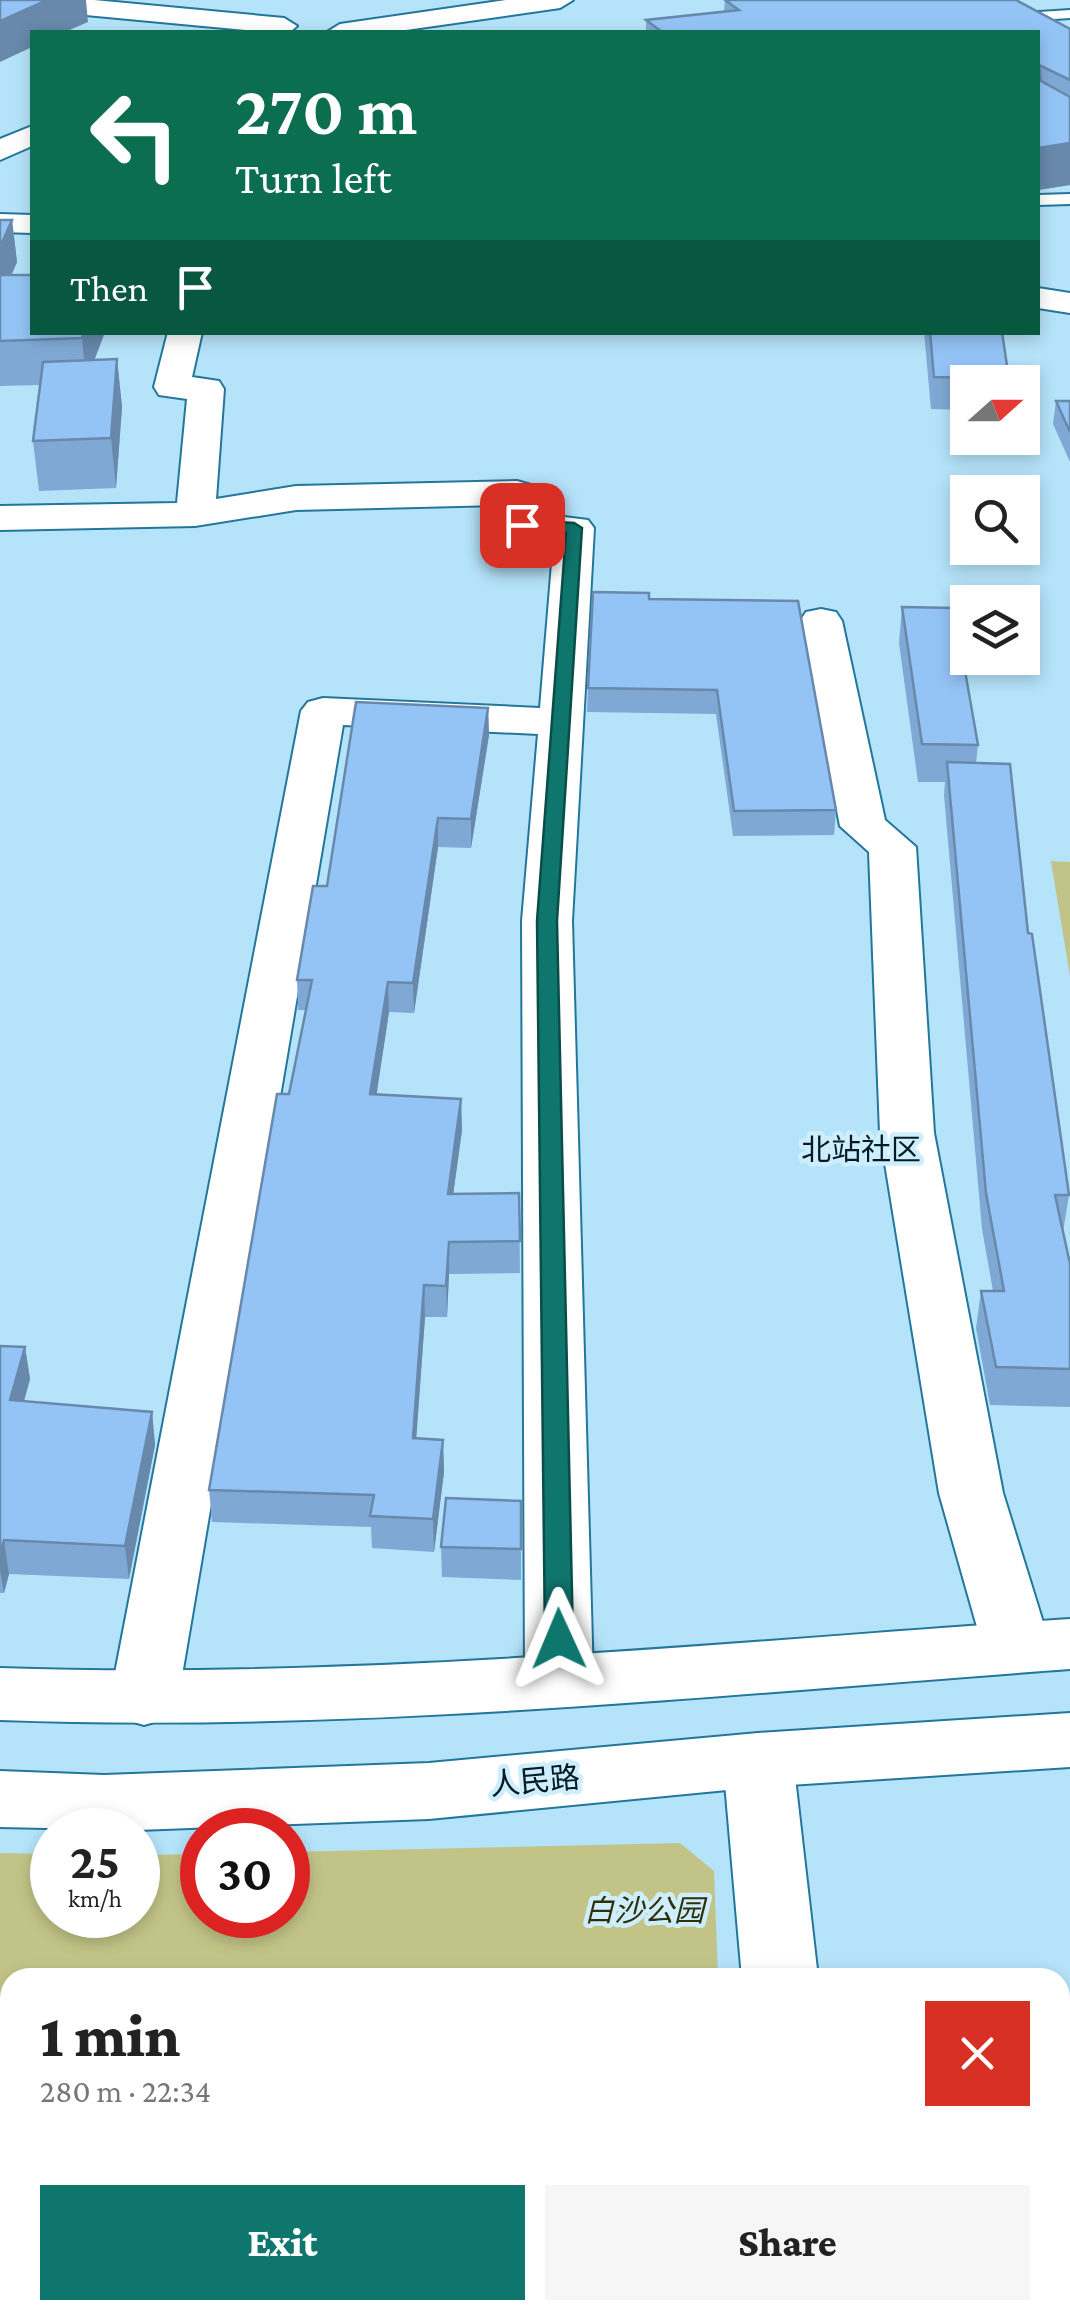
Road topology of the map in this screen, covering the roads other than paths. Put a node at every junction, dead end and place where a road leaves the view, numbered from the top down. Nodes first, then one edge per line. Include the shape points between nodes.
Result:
1 (10, 0) edge
2 (178, 0) edge
3 (560, 0) edge
4 (463, 6) edge
5 (1070, 14) edge
6 (332, 19) edge
7 (284, 26) junction
8 (263, 30) edge
9 (502, 30) edge
10 (1014, 30) edge
11 (30, 106) edge
12 (0, 120) edge
13 (30, 136) edge
14 (0, 151) edge
15 (1070, 199) edge
16 (0, 200) edge
17 (30, 200) edge
18 (1040, 200) edge
19 (0, 223) edge
20 (30, 224) edge
21 (1040, 274) edge
22 (1070, 278) edge
23 (1040, 297) edge
24 (1070, 301) edge
25 (184, 335) edge
26 (195, 514) junction
27 (0, 518) edge
28 (822, 622) dead end
29 (558, 722) junction
30 (1044, 1646) edge
31 (560, 1679) junction
32 (0, 1694) edge
33 (144, 1699) junction
34 (1070, 1740) edge
35 (758, 1760) junction
36 (0, 1799) edge
37 (779, 1968) edge

1 - 7 street
2 - 6 street
3 - 4 street
4 - 6 street
4 - 9 street
5 - 10 lane via 994,19
6 - 7 street
7 - 8 street
11 - 12 street
13 - 14 street
15 - 18 lane
16 - 17 street
19 - 20 street
21 - 22 street
23 - 24 street
25 - 26 street via 172,387 206,389
26 - 27 street
26 - 29 street via 296,498 518,493 522,525 574,528
28 - 30 street via 863,826 892,847 907,1133 971,1493
29 - 31 street via 547,921
29 - 33 street via 323,711
30 - 31 street
31 - 33 street via 348,1696
32 - 33 street
34 - 35 street, 人民路
35 - 36 street, 人民路 via 429,1791 104,1803
35 - 37 street

